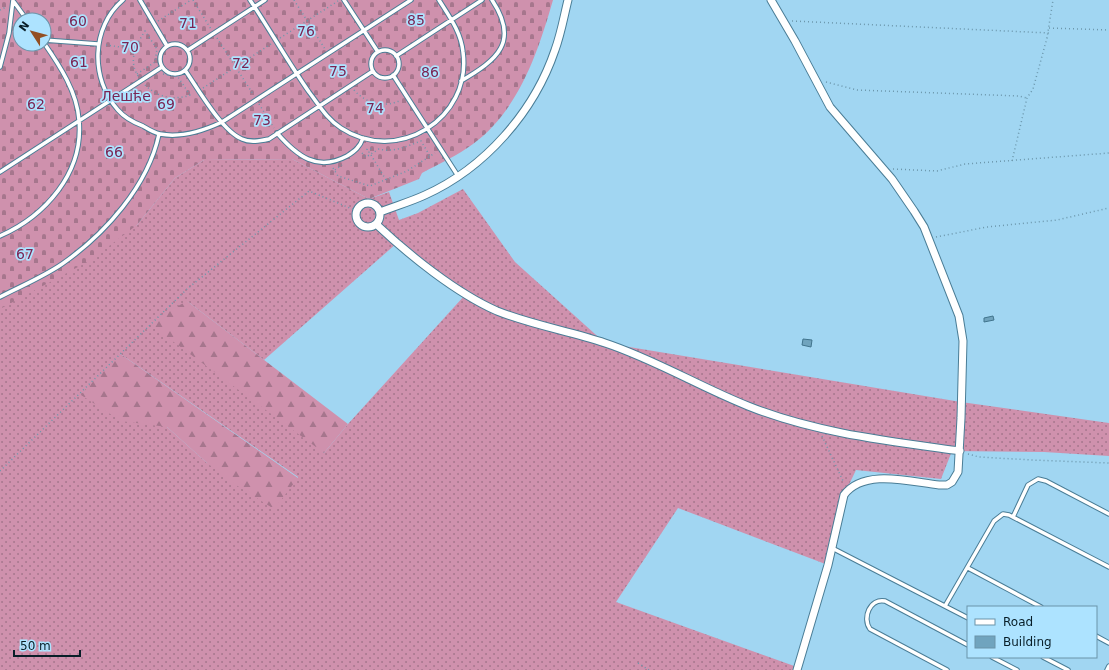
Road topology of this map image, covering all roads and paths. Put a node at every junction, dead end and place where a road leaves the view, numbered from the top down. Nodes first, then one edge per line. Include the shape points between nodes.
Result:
1 (123, 0) edge
2 (140, 0) edge
3 (192, 0) edge
4 (250, 0) edge
5 (265, 0) edge
6 (294, 0) edge
7 (339, 0) edge
8 (344, 0) edge
9 (411, 0) edge
10 (439, 0) edge
11 (482, 0) edge
12 (492, 0) edge
13 (568, 0) edge
14 (771, 0) edge
15 (1053, 0) edge
16 (14, 1) edge
17 (255, 7) junction
18 (22, 12) edge
19 (452, 20) junction
20 (307, 21) junction
21 (782, 21) junction
22 (155, 23) junction
23 (1049, 28) junction
24 (1109, 30) edge
25 (364, 31) junction
26 (214, 33) junction
27 (1048, 33) junction
28 (52, 41) edge
29 (276, 41) junction
30 (98, 44) junction
31 (167, 46) junction
32 (134, 49) junction
33 (188, 50) junction
34 (50, 52) edge
35 (378, 52) junction
36 (329, 54) junction
37 (396, 56) junction
38 (0, 67) edge
39 (162, 67) junction
40 (236, 67) junction
41 (185, 70) junction
42 (373, 71) junction
43 (137, 74) junction
44 (297, 75) junction
45 (392, 75) junction
46 (159, 77) dead end
47 (814, 79) junction
48 (141, 80) junction
49 (461, 81) junction
50 (149, 83) dead end
51 (145, 85) junction
52 (350, 86) junction
53 (200, 90) junction
54 (190, 96) junction
55 (407, 97) junction
56 (1027, 98) junction
57 (111, 100) junction
58 (257, 100) junction
59 (320, 106) junction
60 (79, 120) junction
61 (222, 122) junction
62 (428, 129) junction
63 (278, 133) junction
64 (159, 134) junction
65 (362, 138) junction
66 (440, 149) junction
67 (370, 153) junction
68 (1109, 153) edge
69 (430, 156) junction
70 (1012, 161) junction
71 (330, 163) junction
72 (883, 168) junction
73 (0, 172) edge
74 (458, 176) junction
75 (386, 180) junction
76 (1109, 208) edge
77 (357, 211) junction
78 (380, 212) junction
79 (376, 224) junction
80 (0, 236) edge
81 (928, 238) junction
82 (0, 296) edge
83 (818, 428) junction
84 (960, 451) junction
85 (1109, 463) edge
86 (0, 471) edge
87 (847, 491) junction
88 (1109, 514) edge
89 (1012, 517) junction
90 (831, 548) junction
91 (1109, 567) edge
92 (968, 568) junction
93 (945, 606) junction
94 (1039, 606) edge
95 (967, 617) edge
96 (1097, 637) edge
97 (1109, 643) edge
98 (967, 644) edge
99 (994, 658) edge
100 (1045, 658) edge
101 (638, 663) dead end
102 (1109, 666) edge
103 (648, 670) edge
104 (797, 670) edge
105 (947, 670) edge
106 (1016, 670) edge
107 (1068, 670) edge
108 (1107, 670) edge

1 - 30 lane via 105,23
2 - 22 lane
3 - 22 path
3 - 26 path
4 - 17 lane
5 - 17 lane
6 - 20 path
7 - 20 path
8 - 25 lane
9 - 25 lane
10 - 19 lane
11 - 19 lane
12 - 49 lane via 504,25 504,40 489,64
13 - 74 street via 555,50 526,107 505,135
14 - 21 street
15 - 23 path
16 - 18 lane
16 - 38 lane
17 - 26 lane
17 - 29 lane
19 - 37 lane
19 - 49 lane via 463,52 464,74
20 - 29 path
20 - 36 path
21 - 27 path
21 - 47 street
22 - 31 lane
23 - 24 path
23 - 27 path
25 - 35 lane
25 - 36 lane
26 - 33 lane
26 - 40 path
27 - 56 path via 1033,89
28 - 30 lane
29 - 40 path
29 - 44 lane
30 - 32 path
30 - 57 lane via 100,78
31 - 33 lane via 176,44
31 - 39 lane via 160,54
32 - 43 path
32 - 43 path via 145,31 157,49 155,62
33 - 41 lane via 190,62
34 - 60 lane via 67,79
35 - 37 lane via 389,51
35 - 42 lane via 372,59
36 - 44 lane
37 - 45 lane via 398,66
39 - 41 lane via 171,74 179,74
39 - 48 lane
40 - 53 path
40 - 58 path
41 - 53 lane
42 - 45 lane via 383,78
42 - 52 lane
43 - 48 path
44 - 58 lane
44 - 59 lane
45 - 55 lane
46 - 54 path via 163,74 178,76
47 - 56 path via 856,90
47 - 72 street via 830,107
48 - 51 path
48 - 57 lane
49 - 62 lane via 449,109
50 - 51 path
51 - 54 path via 164,97
52 - 55 path via 363,98 375,103 393,103
52 - 59 lane
53 - 54 path
53 - 61 lane
55 - 62 lane
56 - 70 path
57 - 60 lane
57 - 64 lane via 118,111 126,117
58 - 61 lane
58 - 63 path
59 - 63 lane
59 - 65 lane via 329,119 340,128
60 - 73 lane
60 - 80 lane via 77,149 65,182 44,208 31,219
61 - 63 lane via 235,136 243,140 256,142
61 - 64 lane via 194,133
62 - 65 lane via 405,139 388,142
62 - 66 lane
63 - 71 lane via 288,146 303,157
64 - 82 lane via 156,149 136,186 98,234 62,264
65 - 71 lane via 357,149
66 - 69 path
66 - 74 lane
67 - 67 path via 366,157 363,152
67 - 69 path via 379,149 399,149 421,141
67 - 75 path
68 - 70 path
69 - 75 path via 407,171
70 - 72 path via 965,164 936,171
71 - 75 path via 338,176 370,186
72 - 81 street via 914,211
74 - 78 street via 425,195
76 - 81 path via 1058,220 987,227
77 - 78 street via 362,205 370,204
77 - 79 street via 357,218 363,226 370,227
77 - 86 path via 309,191 187,289
78 - 79 street
79 - 83 street via 471,299 520,319 605,343 748,406 794,423
81 - 84 street via 962,328
83 - 84 street
83 - 87 path
84 - 85 path via 979,457
84 - 87 street via 958,472 955,479 947,485 876,478 864,480
87 - 90 street
88 - 89 lane via 1038,479 1028,485
89 - 91 lane
89 - 92 lane via 1006,514 996,518
90 - 93 lane
90 - 104 street
92 - 93 lane
92 - 94 lane
93 - 95 lane
96 - 97 lane
98 - 105 lane via 885,601 873,604 867,617 870,629
99 - 106 lane
100 - 107 lane
101 - 103 path
102 - 108 lane

